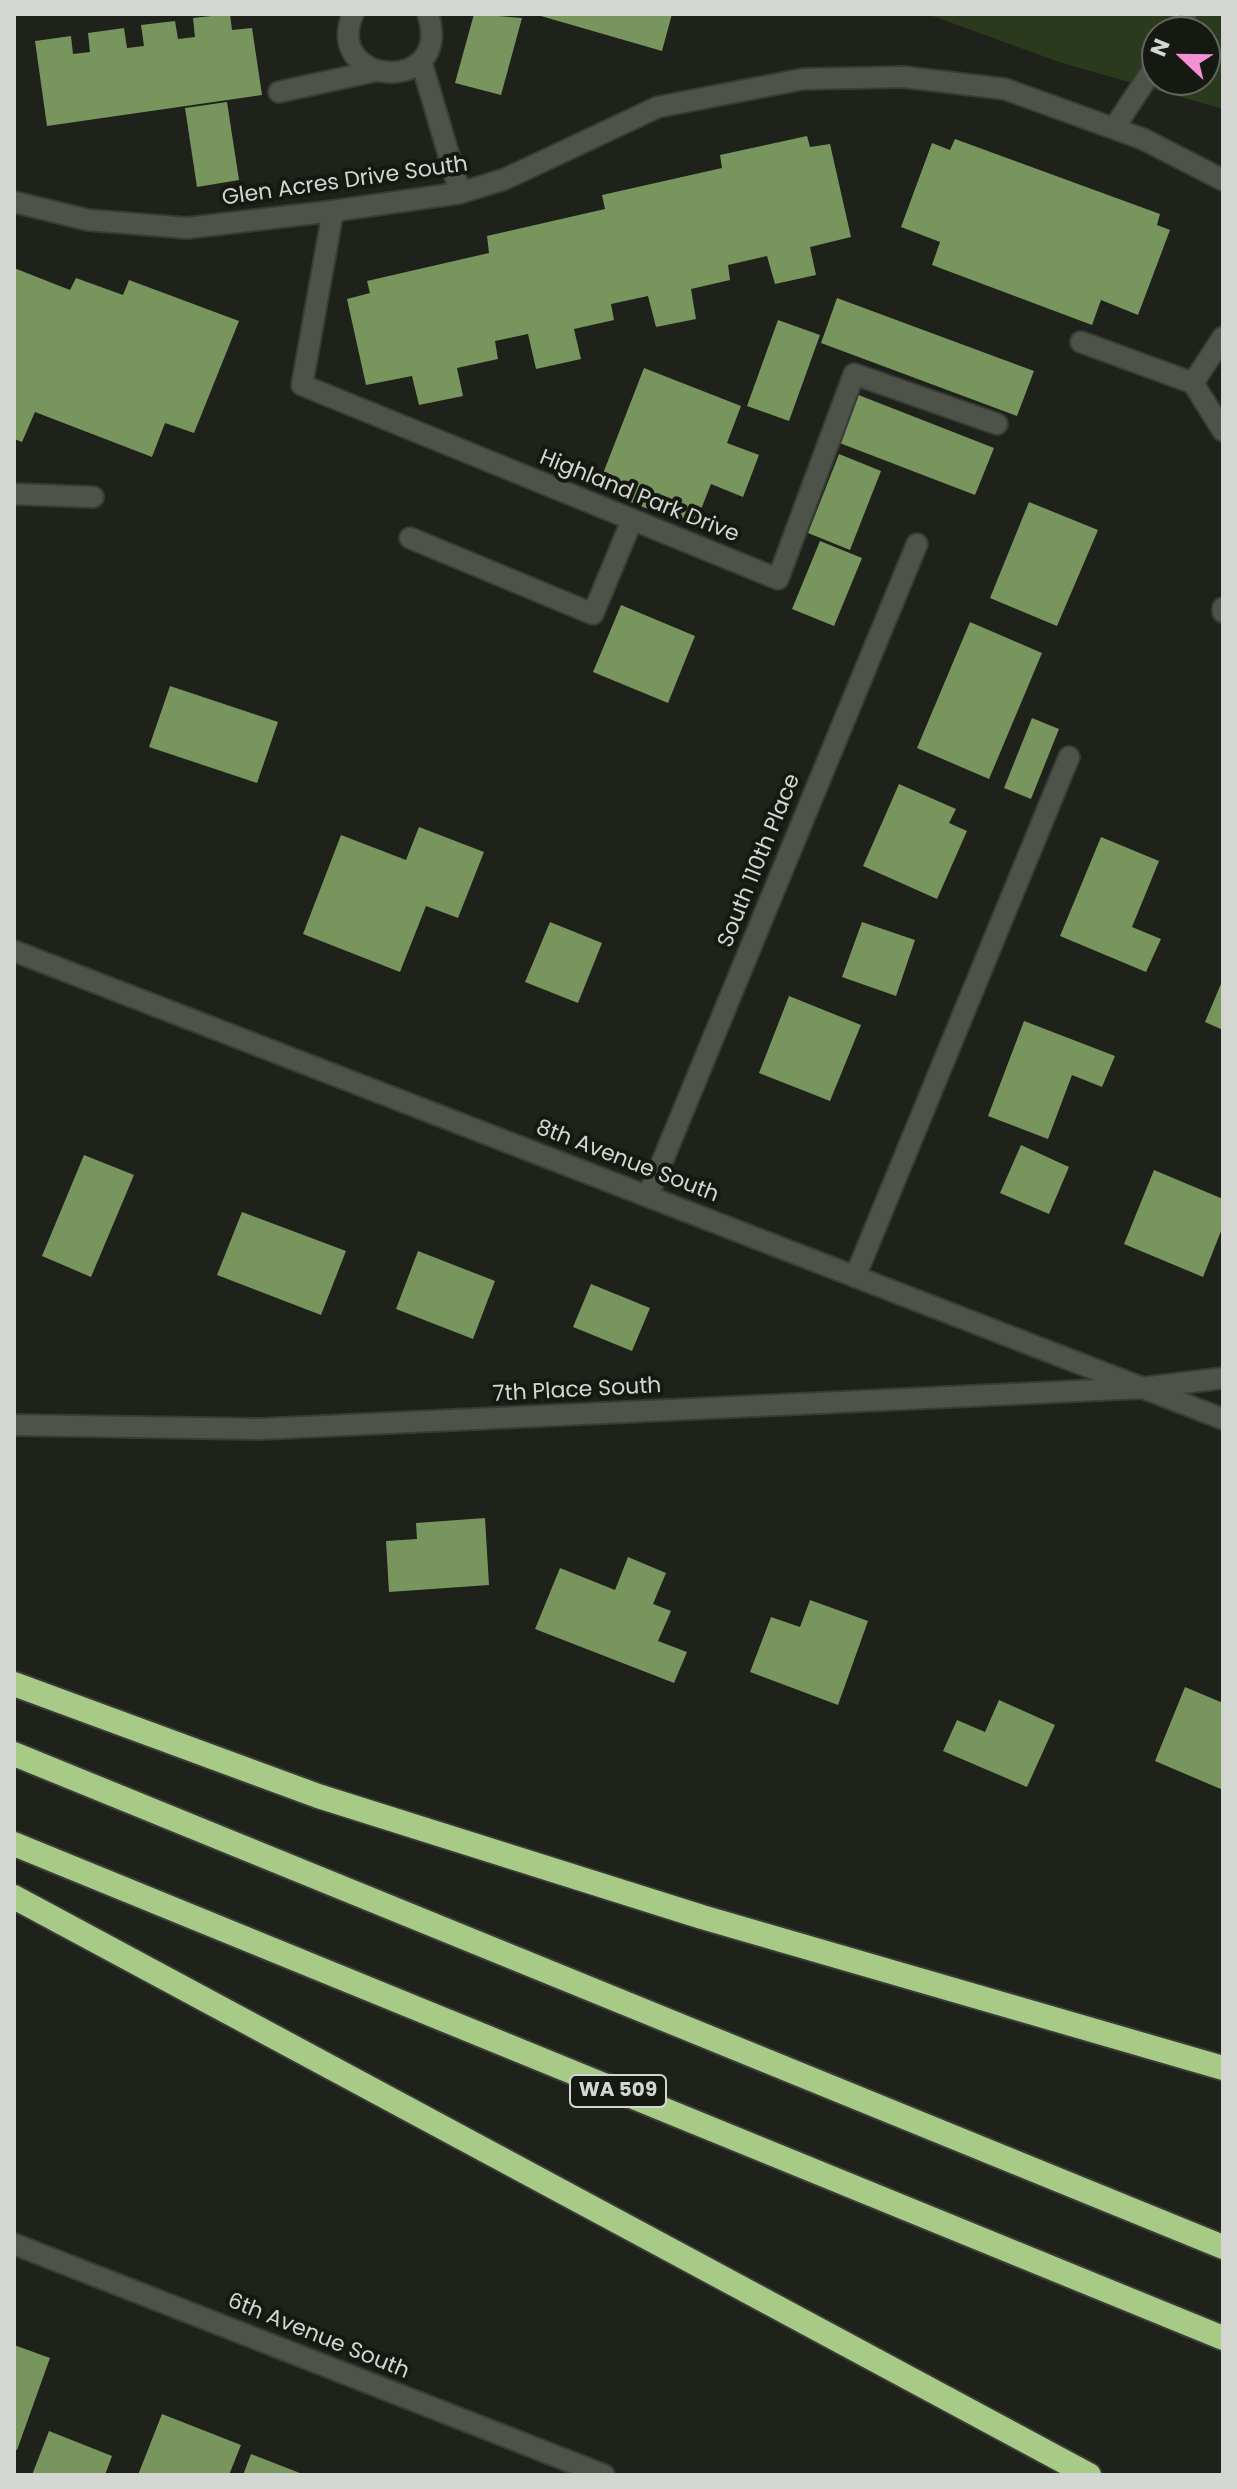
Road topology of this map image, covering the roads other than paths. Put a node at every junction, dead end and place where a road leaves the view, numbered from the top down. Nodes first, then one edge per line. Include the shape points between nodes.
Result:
1 (353, 14) edge
2 (428, 14) edge
3 (421, 61) junction
4 (375, 71) junction
5 (1141, 87) edge
6 (279, 92) dead end
7 (1114, 128) junction
8 (1223, 180) edge
9 (460, 193) junction
10 (14, 202) edge
11 (333, 211) junction
12 (1223, 337) edge
13 (1081, 342) dead end
14 (1193, 383) junction
15 (997, 424) dead end
16 (1223, 431) edge
17 (14, 494) edge
18 (93, 497) dead end
19 (632, 520) junction
20 (410, 538) dead end
21 (917, 544) dead end
22 (1069, 757) dead end
23 (14, 951) edge
24 (648, 1196) junction
25 (855, 1277) junction
26 (1223, 1378) edge
27 (1142, 1388) junction
28 (1223, 1419) edge
29 (14, 1425) edge
30 (14, 1684) edge
31 (14, 1754) edge
32 (14, 1844) edge
33 (14, 1897) edge
34 (1223, 2068) edge
35 (14, 2244) edge
36 (1223, 2247) edge
37 (1223, 2338) edge
38 (604, 2475) edge
39 (1089, 2475) edge

1 - 4 street via 348,33 352,49
2 - 3 street via 433,31
3 - 4 street via 407,71
3 - 9 street
4 - 6 street
5 - 7 street
7 - 8 street, Glen Acres Drive South
7 - 9 street, Glen Acres Drive South via 1005,89 904,77 803,79 658,107 505,179
9 - 11 street, Glen Acres Drive South
10 - 11 street, Glen Acres Drive South via 88,220 187,228
11 - 19 street, Highland Park Drive via 302,385
12 - 14 street
13 - 14 street
14 - 16 street
15 - 19 street, Highland Park Drive via 854,374 778,579
17 - 18 street
19 - 20 street via 593,614
21 - 24 street, South 110th Place
22 - 25 street
23 - 24 street, 8th Avenue South
24 - 25 street, 8th Avenue South
25 - 27 street, 8th Avenue South
26 - 27 street, 7th Place South
27 - 28 street, 8th Avenue South
27 - 29 street, 7th Place South via 260,1429
30 - 34 highway via 318,1796 702,1917
31 - 36 highway
32 - 37 highway, WA 509
33 - 39 highway
35 - 38 street, 6th Avenue South

